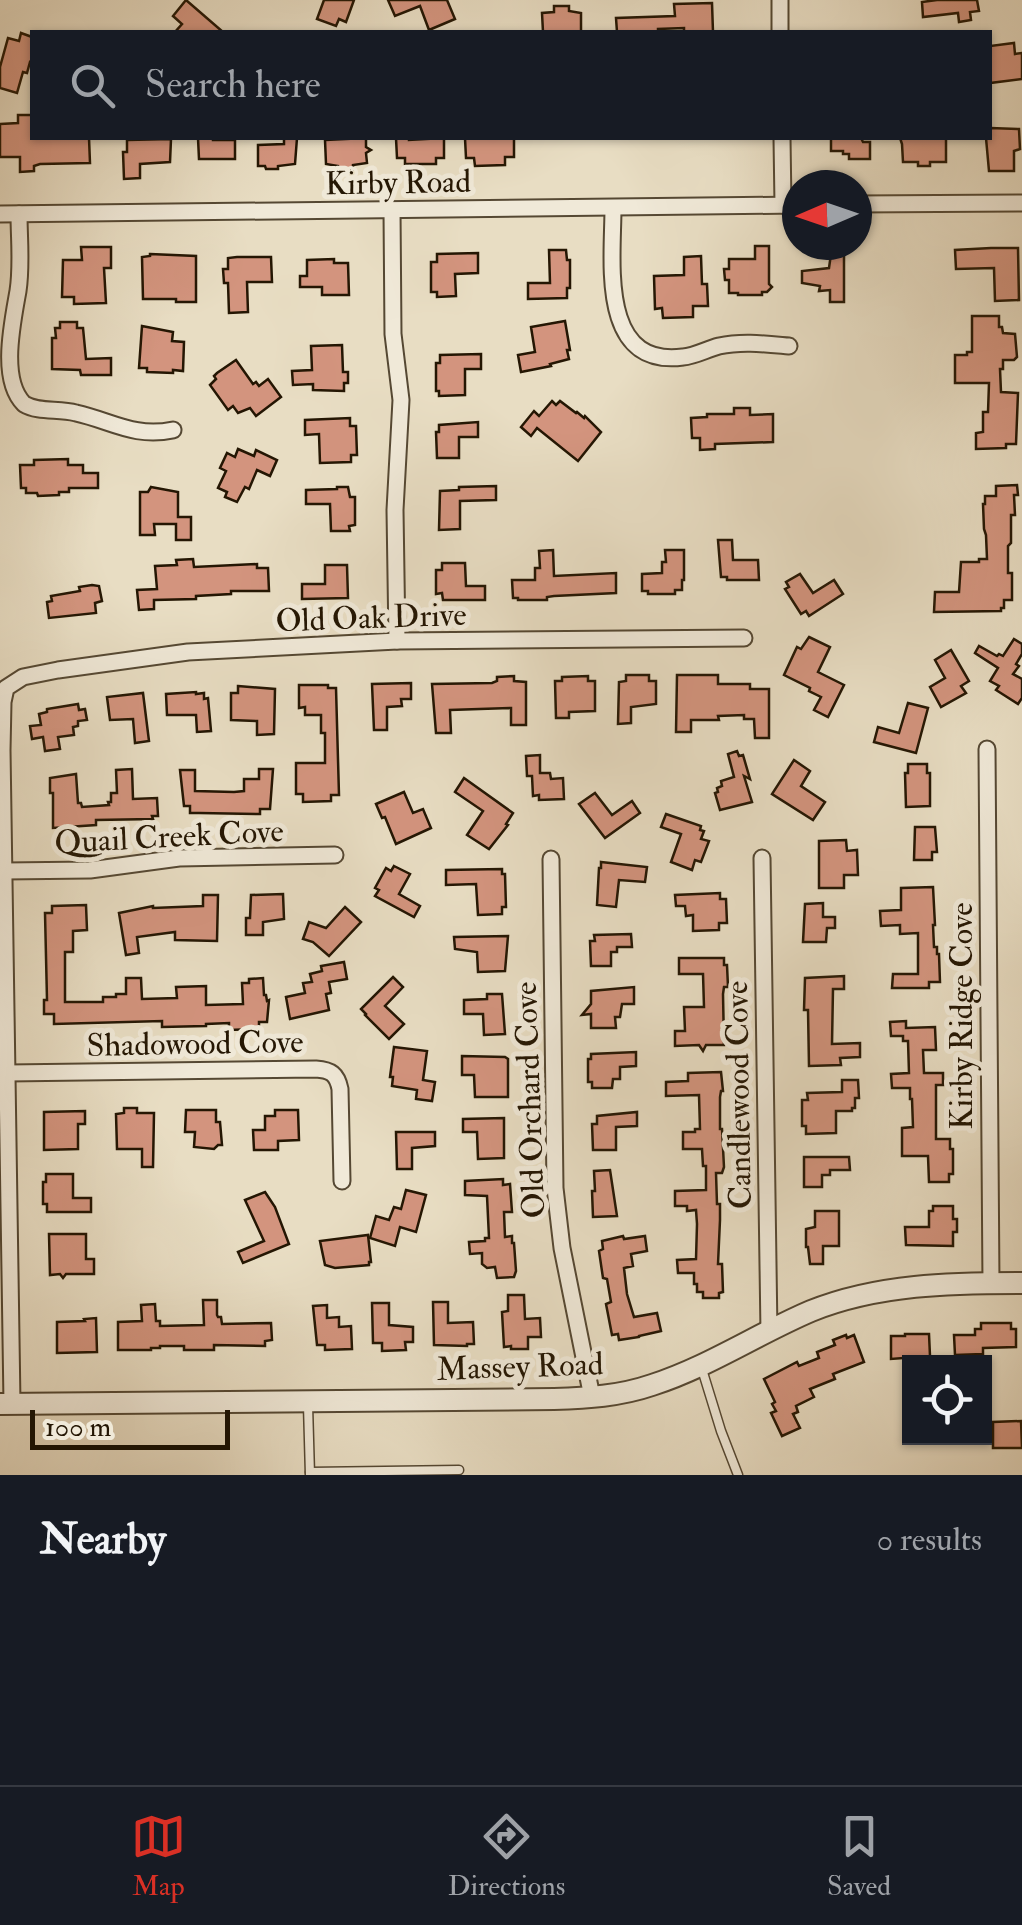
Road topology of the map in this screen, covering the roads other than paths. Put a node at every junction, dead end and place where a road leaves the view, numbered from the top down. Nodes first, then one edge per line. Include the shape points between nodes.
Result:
1 (780, 0) edge
2 (780, 30) edge
3 (782, 140) edge
4 (786, 170) edge
5 (1022, 203) edge
6 (872, 204) edge
7 (782, 205) edge
8 (613, 208) junction
9 (392, 210) junction
10 (0, 214) edge
11 (19, 214) junction
12 (789, 346) dead end
13 (173, 430) dead end
14 (744, 638) dead end
15 (397, 641) junction
16 (987, 748) dead end
17 (335, 855) dead end
18 (551, 858) dead end
19 (762, 858) dead end
20 (6, 871) junction
21 (8, 1073) junction
22 (342, 1181) dead end
23 (991, 1283) junction
24 (1022, 1283) edge
25 (768, 1332) junction
26 (700, 1366) junction
27 (592, 1397) junction
28 (308, 1400) junction
29 (6, 1404) edge
30 (459, 1470) dead end
31 (310, 1474) edge
32 (738, 1475) edge

1 - 2 street
3 - 4 street
5 - 6 street
7 - 8 street, Kirby Road
8 - 9 street, Kirby Road
8 - 12 street via 616,314 642,349 680,358 732,344
9 - 11 street, Kirby Road
9 - 15 street via 393,334 402,400
10 - 11 street, Kirby Road
11 - 13 street via 18,288 2,354 11,392 29,407 129,430
14 - 15 street, Old Oak Drive
15 - 20 street, Old Oak Drive via 188,652 23,677 6,688 2,718
16 - 23 street, Kirby Ridge Cove
17 - 20 street, Quail Creek Cove
18 - 27 street, Old Orchard Cove via 556,1202
19 - 25 street, Candlewood Cove
20 - 21 street
21 - 22 street, Shadowood Cove via 330,1072 340,1089
21 - 29 street
23 - 24 street, Massey Road
23 - 25 street, Massey Road via 866,1293
25 - 26 street, Massey Road
26 - 27 street, Massey Road via 650,1386
26 - 32 lane
27 - 28 street, Massey Road
28 - 29 street, Massey Road
28 - 31 lane
30 - 31 lane

